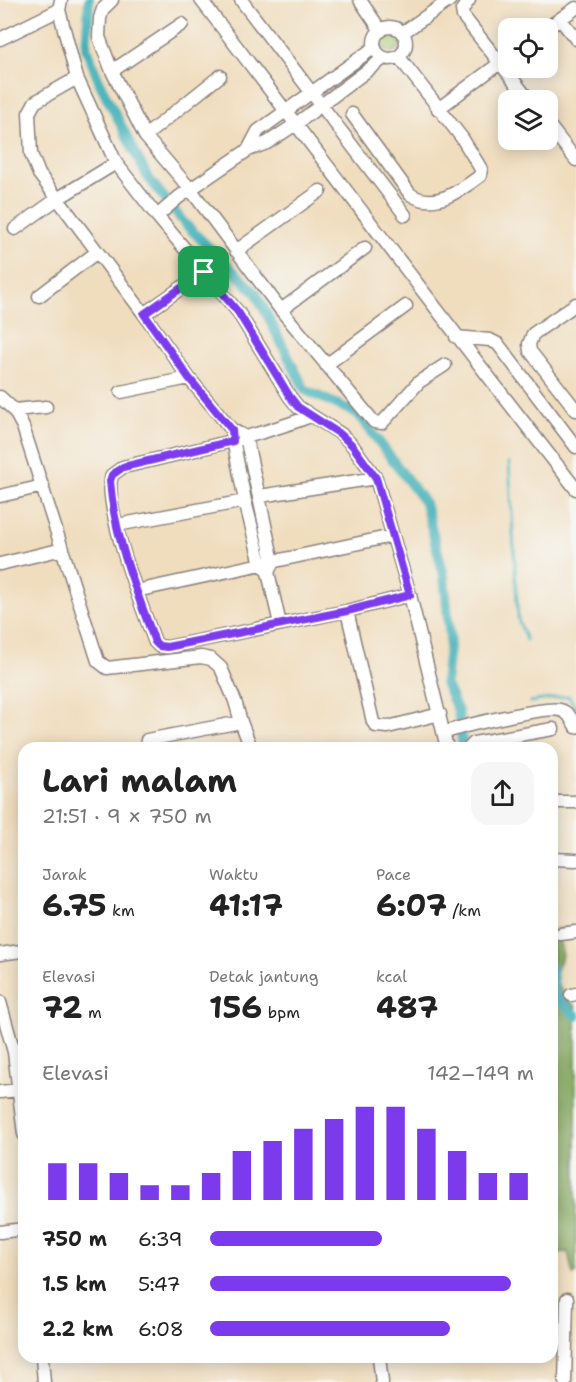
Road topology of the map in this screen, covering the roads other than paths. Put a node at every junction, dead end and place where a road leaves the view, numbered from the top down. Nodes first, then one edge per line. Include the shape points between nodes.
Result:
1 (112, 0) edge
2 (201, 0) edge
3 (241, 0) edge
4 (360, 0) edge
5 (450, 0) edge
6 (469, 0) edge
7 (60, 5) edge
8 (576, 8) edge
9 (560, 19) joint
10 (182, 24) dead end
11 (381, 31) junction
12 (402, 33) junction
13 (0, 39) edge
14 (576, 39) edge
15 (375, 47) junction
16 (498, 54) edge
17 (399, 57) junction
18 (384, 58) junction
19 (498, 64) edge
20 (112, 70) junction
21 (220, 76) dead end
22 (77, 78) junction
23 (310, 93) junction
24 (322, 105) junction
25 (438, 109) junction
26 (285, 110) junction
27 (352, 114) dead end
28 (296, 124) junction
29 (145, 136) junction
30 (558, 137) edge
31 (248, 150) junction
32 (576, 160) edge
33 (116, 163) junction
34 (191, 190) junction
35 (320, 191) dead end
36 (57, 199) junction
37 (160, 213) junction
38 (405, 215) dead end
39 (15, 229) dead end
40 (365, 248) dead end
41 (236, 251) junction
42 (96, 252) junction
43 (204, 272) junction
44 (39, 296) dead end
45 (406, 306) dead end
46 (575, 308) edge
47 (281, 310) junction
48 (144, 314) junction
49 (456, 337) junction
50 (326, 365) junction
51 (445, 365) dead end
52 (189, 378) junction
53 (121, 392) dead end
54 (0, 397) edge
55 (46, 407) dead end
56 (14, 410) junction
57 (576, 410) edge
58 (311, 416) junction
59 (232, 436) junction
60 (246, 437) junction
61 (576, 447) edge
62 (376, 478) junction
63 (42, 484) junction
64 (576, 489) edge
65 (0, 491) edge
66 (0, 496) edge
67 (260, 496) junction
68 (245, 501) junction
69 (117, 525) junction
70 (392, 536) junction
71 (63, 549) junction
72 (0, 564) edge
73 (268, 566) junction
74 (136, 591) junction
75 (410, 595) junction
76 (347, 611) junction
77 (280, 624) junction
78 (440, 714) junction
79 (241, 722) junction
80 (576, 727) edge
81 (553, 729) dead end
82 (447, 731) junction
83 (147, 740) dead end
84 (249, 742) edge
85 (448, 742) edge
86 (474, 742) edge
87 (558, 802) edge
88 (576, 802) edge
89 (558, 859) edge
90 (576, 860) edge
91 (576, 932) edge
92 (561, 934) dead end
93 (18, 951) edge
94 (0, 954) edge
95 (0, 1002) edge
96 (18, 1048) edge
97 (18, 1090) edge
98 (0, 1092) edge
99 (18, 1230) edge
100 (0, 1232) edge
101 (567, 1299) dead end
102 (42, 1363) edge
103 (379, 1363) edge
104 (44, 1382) edge
105 (382, 1382) edge
106 (565, 1382) edge

1 - 20 street via 103,9 98,28
2 - 26 street
3 - 23 street
4 - 11 street
5 - 12 street
6 - 16 street via 462,10 463,16
7 - 13 street
7 - 22 street
8 - 9 street
9 - 14 street
10 - 20 street
11 - 12 street via 390,28
11 - 15 street
12 - 17 street via 406,44
15 - 18 street
15 - 23 street
17 - 18 street
17 - 25 street
18 - 24 street
19 - 25 street
20 - 29 street
21 - 29 street
22 - 33 street
22 - 36 street via 35,102 29,112 34,164
23 - 24 street
23 - 26 street
24 - 28 street
24 - 38 street
25 - 27 street via 482,171 459,192 432,200 410,194
26 - 28 street
26 - 31 street via 258,131
28 - 31 street
28 - 49 street
29 - 34 street
30 - 32 street
31 - 34 street
33 - 36 street
33 - 37 street
34 - 37 street
34 - 41 street
35 - 41 street
36 - 39 street
36 - 42 street
37 - 43 street
40 - 47 street
41 - 47 street
42 - 44 street
42 - 48 street
43 - 48 street
43 - 58 street via 238,312 290,397
45 - 50 street
46 - 57 street via 533,334 529,344 530,351
47 - 50 street
48 - 52 street
49 - 61 street via 498,344
49 - 64 street
50 - 51 street via 378,423 419,382
52 - 53 street
52 - 59 street
54 - 56 street
55 - 56 street
56 - 63 street
58 - 60 street
58 - 62 street via 352,445
59 - 60 street
59 - 68 street
59 - 69 street via 116,471 110,481
60 - 67 street
62 - 67 street
62 - 70 street
63 - 65 street
63 - 66 street
63 - 71 street
67 - 73 street
68 - 69 street
68 - 73 street
69 - 74 street
70 - 73 street
70 - 75 street
71 - 72 street
71 - 79 street via 98,661 103,666 210,659 221,668
73 - 74 street
73 - 77 street
74 - 77 street via 159,646
75 - 76 street
75 - 78 street
76 - 77 street
76 - 78 street via 376,726 388,727
78 - 82 street
79 - 83 street
79 - 84 street
80 - 82 street via 567,712 558,709
81 - 86 street
82 - 85 street
87 - 88 street
89 - 90 street
91 - 92 street
93 - 94 street
95 - 96 street
97 - 98 street
99 - 100 street
101 - 106 street
102 - 104 street
103 - 105 street

